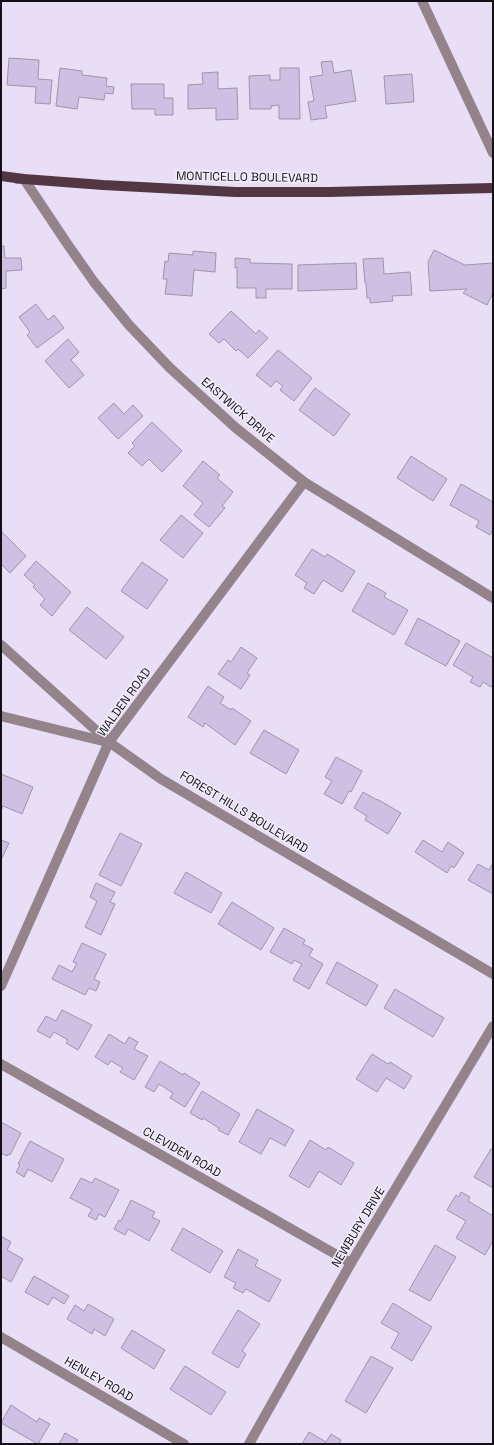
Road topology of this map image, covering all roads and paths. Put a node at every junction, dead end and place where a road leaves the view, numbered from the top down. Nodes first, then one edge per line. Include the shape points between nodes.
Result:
1 (422, 1) edge
2 (493, 153) edge
3 (1, 176) edge
4 (24, 179) junction
5 (1, 181) edge
6 (493, 188) edge
7 (304, 482) junction
8 (493, 598) edge
9 (1, 645) edge
10 (1, 716) edge
11 (109, 742) junction
12 (493, 974) edge
13 (1, 986) edge
14 (493, 1026) edge
15 (1, 1064) edge
16 (351, 1263) junction
17 (1, 1336) edge
18 (184, 1444) edge
19 (249, 1444) edge

1 - 2 street
3 - 4 main road, MONTICELLO BOULEVARD
4 - 5 street
4 - 6 main road, MONTICELLO BOULEVARD via 235,192
4 - 7 street, EASTWICK DRIVE via 90,276 129,324 170,368 236,428
7 - 8 street, EASTWICK DRIVE
7 - 11 street, WALDEN ROAD
9 - 11 street, FOREST HILLS BOULEVARD
10 - 11 street
11 - 12 street, FOREST HILLS BOULEVARD via 161,778
11 - 13 street, WALDEN ROAD
14 - 16 street, NEWBURY DRIVE
15 - 16 street, CLEVIDEN ROAD
16 - 19 street, NEWBURY DRIVE
17 - 18 street, HENLEY ROAD

